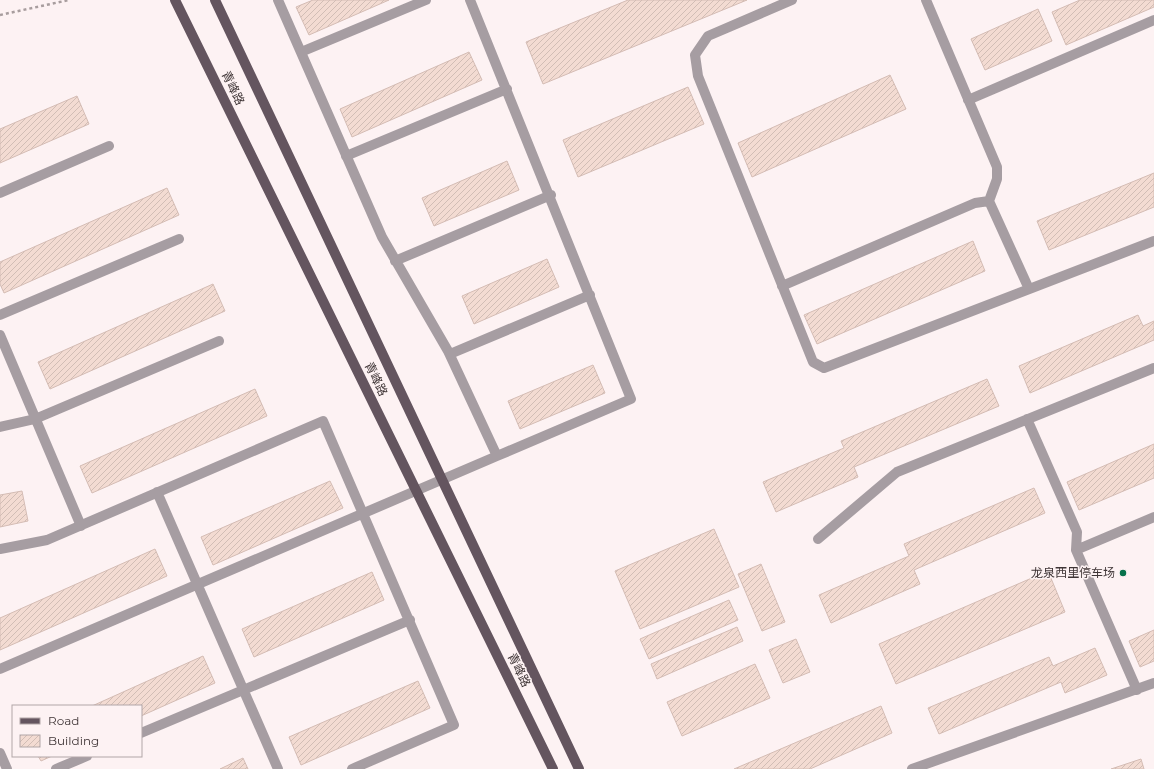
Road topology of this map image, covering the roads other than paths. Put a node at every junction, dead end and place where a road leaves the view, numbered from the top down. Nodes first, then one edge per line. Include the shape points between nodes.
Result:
1 (175, 0) edge
2 (215, 0) edge
3 (278, 0) edge
4 (426, 0) edge
5 (470, 0) edge
6 (792, 0) edge
7 (926, 0) edge
8 (1154, 20) edge
9 (301, 52) junction
10 (507, 89) junction
11 (968, 100) junction
12 (109, 146) dead end
13 (346, 156) junction
14 (0, 193) edge
15 (551, 195) junction
16 (989, 201) junction
17 (179, 239) dead end
18 (1154, 241) edge
19 (395, 261) junction
20 (782, 286) junction
21 (1029, 289) junction
22 (590, 294) junction
23 (0, 315) edge
24 (0, 335) edge
25 (220, 341) dead end
26 (450, 354) junction
27 (1154, 368) edge
28 (35, 419) junction
29 (1027, 419) junction
30 (0, 427) edge
31 (498, 456) junction
32 (157, 492) junction
33 (364, 513) junction
34 (1154, 517) edge
35 (81, 526) junction
36 (818, 539) dead end
37 (0, 549) edge
38 (1076, 550) junction
39 (198, 584) junction
40 (410, 620) junction
41 (0, 669) edge
42 (1154, 683) edge
43 (244, 690) junction
44 (1137, 690) junction
45 (142, 733) edge
46 (0, 753) edge
47 (85, 757) edge
48 (7, 769) edge
49 (56, 769) edge
50 (278, 769) edge
51 (352, 769) edge
52 (553, 769) edge
53 (579, 769) edge
54 (912, 769) edge

1 - 52 main road, 青峰路
2 - 53 main road, 青峰路
3 - 9 street
4 - 9 street
5 - 10 street
6 - 20 street via 708,36 695,56 698,76
7 - 11 street
8 - 11 street
9 - 13 street
10 - 13 street
10 - 15 street
11 - 16 street via 997,167 997,179
12 - 14 street
13 - 19 street
15 - 19 street
15 - 22 street
16 - 20 street via 975,203
16 - 21 street
17 - 23 street
18 - 21 street
19 - 26 street
20 - 21 street via 813,362 824,368
22 - 26 street
22 - 31 street via 631,399
24 - 28 street
25 - 28 street
26 - 31 street
27 - 29 street
28 - 30 street
28 - 35 street
29 - 36 street via 897,472
29 - 38 street via 1077,532
31 - 33 street
32 - 33 street via 323,421
32 - 35 street
32 - 39 street
33 - 39 street
33 - 40 street
34 - 38 street
35 - 37 street via 47,540
38 - 44 street
39 - 41 street
39 - 43 street
40 - 43 street
40 - 51 street via 454,725
42 - 44 street
43 - 45 street
43 - 50 street
44 - 54 street
46 - 48 street
47 - 49 street

